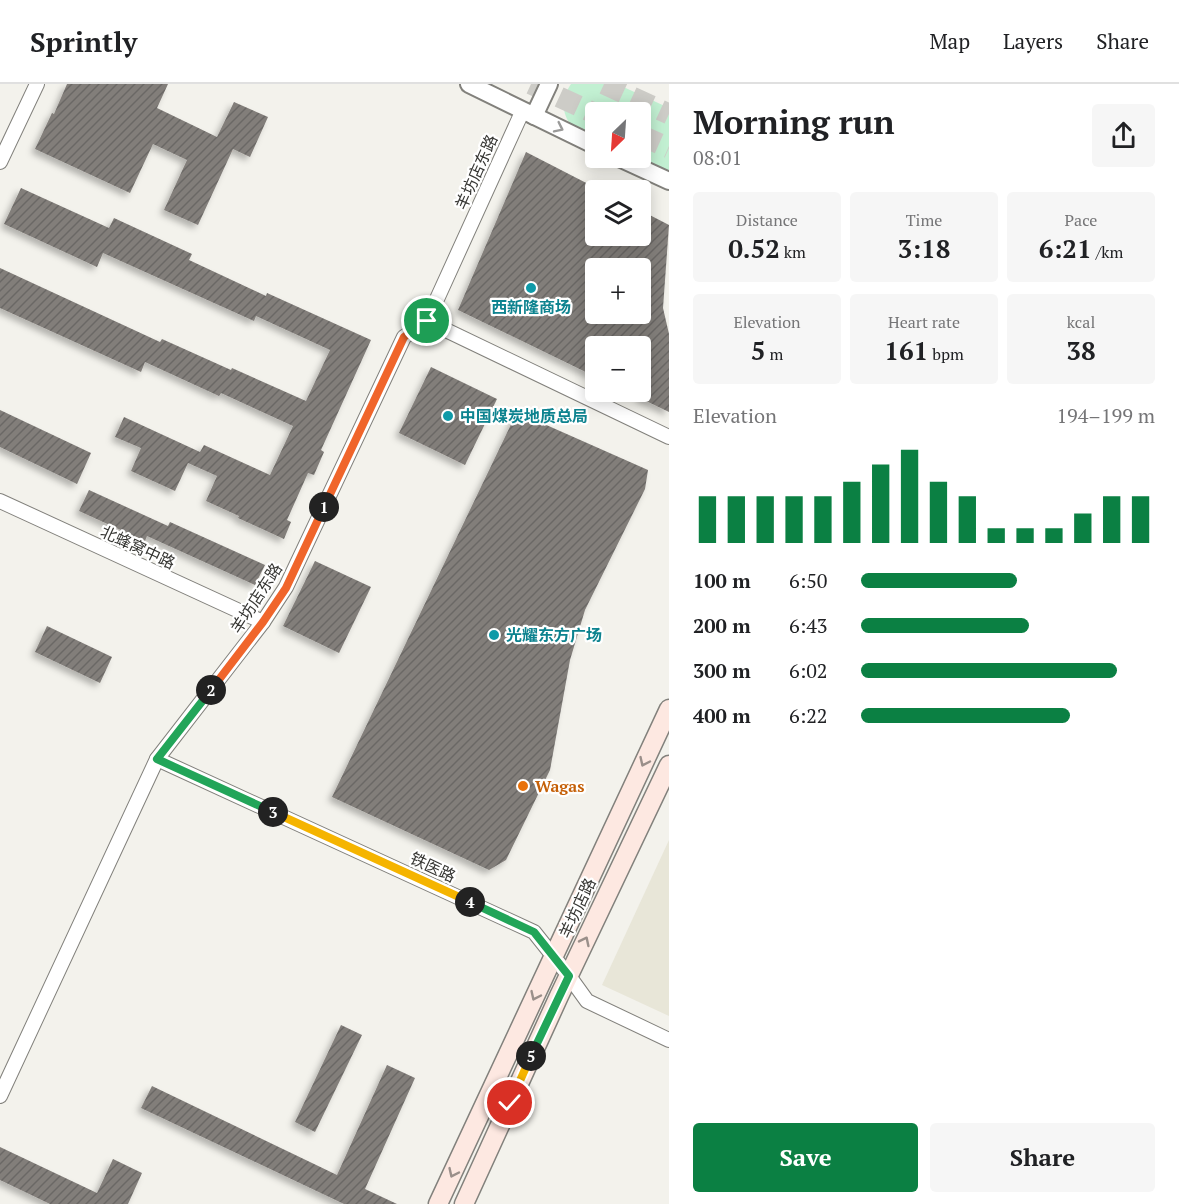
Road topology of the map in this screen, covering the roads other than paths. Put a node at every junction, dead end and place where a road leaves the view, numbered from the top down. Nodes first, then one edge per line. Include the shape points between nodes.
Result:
1 (37, 84) edge
2 (469, 84) edge
3 (549, 84) edge
4 (528, 113) junction
5 (585, 141) edge
6 (0, 162) edge
7 (641, 168) edge
8 (669, 181) edge
9 (427, 321) junction
10 (669, 437) edge
11 (0, 501) edge
12 (263, 622) junction
13 (669, 709) edge
14 (157, 759) junction
15 (669, 765) edge
16 (554, 957) junction
17 (569, 976) junction
18 (669, 1040) edge
19 (0, 1096) edge
20 (438, 1204) edge
21 (464, 1204) edge

1 - 6 street
2 - 4 street
3 - 4 street
4 -> 5 street
4 - 9 street, 羊坊店东路
7 - 8 street
9 - 10 street
9 - 12 street, 羊坊店东路 via 404,337 286,588
11 - 12 street, 北蜂窝中路
12 - 14 street, 羊坊店东路
13 -> 16 main road, 羊坊店路
14 - 16 street, 铁医路 via 534,932
14 - 19 street, 羊坊店东路
17 -> 15 main road, 羊坊店路
16 - 17 street, 铁医路
16 -> 20 main road, 羊坊店路
17 - 18 street, 铁医路 via 586,1001
17 - 21 main road, 羊坊店路

